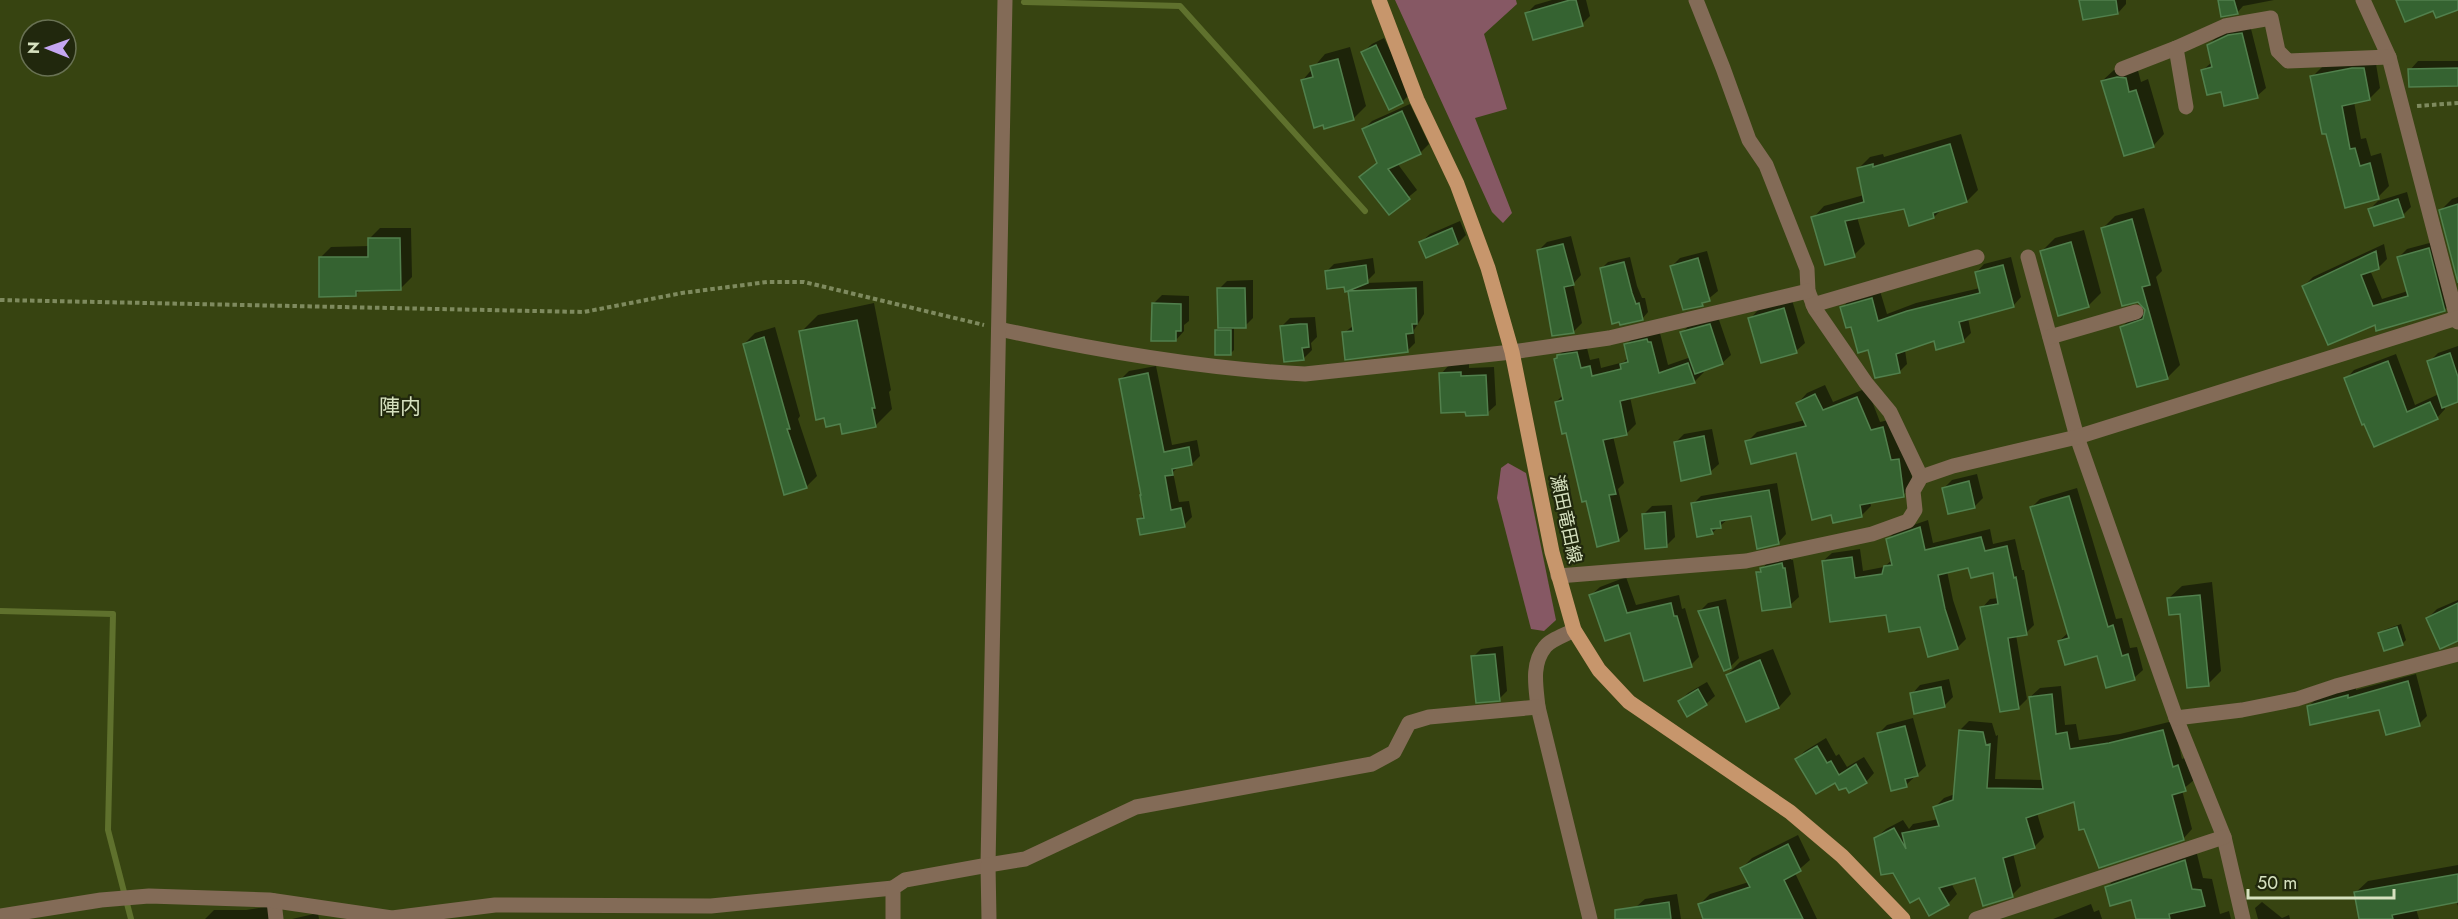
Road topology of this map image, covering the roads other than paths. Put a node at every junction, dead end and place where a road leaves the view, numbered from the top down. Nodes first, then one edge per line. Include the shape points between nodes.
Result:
1 (1005, 0) edge
2 (1379, 0) edge
3 (1695, 0) edge
4 (2362, 0) edge
5 (2176, 48) junction
6 (2389, 57) junction
7 (2122, 69) dead end
8 (2186, 108) dead end
9 (1977, 257) dead end
10 (2028, 257) dead end
11 (1811, 298) junction
12 (2136, 312) dead end
13 (2458, 320) edge
14 (999, 329) junction
15 (2050, 337) junction
16 (1512, 352) junction
17 (2077, 437) junction
18 (1922, 477) junction
19 (1558, 576) junction
20 (1574, 630) junction
21 (2458, 654) edge
22 (1538, 707) junction
23 (2176, 718) junction
24 (2224, 837) junction
25 (988, 865) junction
26 (893, 888) junction
27 (273, 901) junction
28 (0, 916) edge
29 (276, 919) edge
30 (893, 919) edge
31 (989, 919) edge
32 (1590, 919) edge
33 (1903, 919) edge
34 (1976, 919) edge
35 (2243, 919) edge

1 - 14 street
2 - 16 main road, 瀬田竜田線 via 1417,100 1457,184 1488,268
3 - 11 street via 1749,140 1766,165 1807,269
4 - 6 street
5 - 6 street via 2225,26 2271,18 2278,51 2288,61
5 - 7 street
5 - 8 street
6 - 13 street
9 - 11 street
10 - 15 street
11 - 16 street via 1609,338
11 - 18 street via 1866,383 1890,412
12 - 15 street
13 - 17 street
14 - 16 street via 1095,350 1305,374
14 - 25 street
15 - 17 street
16 - 19 main road, 瀬田竜田線
17 - 18 street
17 - 23 street
18 - 19 street via 1913,491 1915,510 1908,521 1872,534 1746,561
19 - 20 main road, 瀬田竜田線
20 - 22 street via 1545,646 1535,666
20 - 33 main road, 瀬田竜田線 via 1599,670 1629,702 1790,812 1842,856
21 - 23 street via 2297,699
22 - 25 street via 1429,717 1409,723 1394,752 1372,764 1136,807 1025,859
22 - 32 street
23 - 24 street
24 - 34 street
24 - 35 street
25 - 26 street via 905,880
25 - 31 street
26 - 27 street via 711,906 495,905 392,918
26 - 30 street
27 - 28 street via 149,896
27 - 29 street

